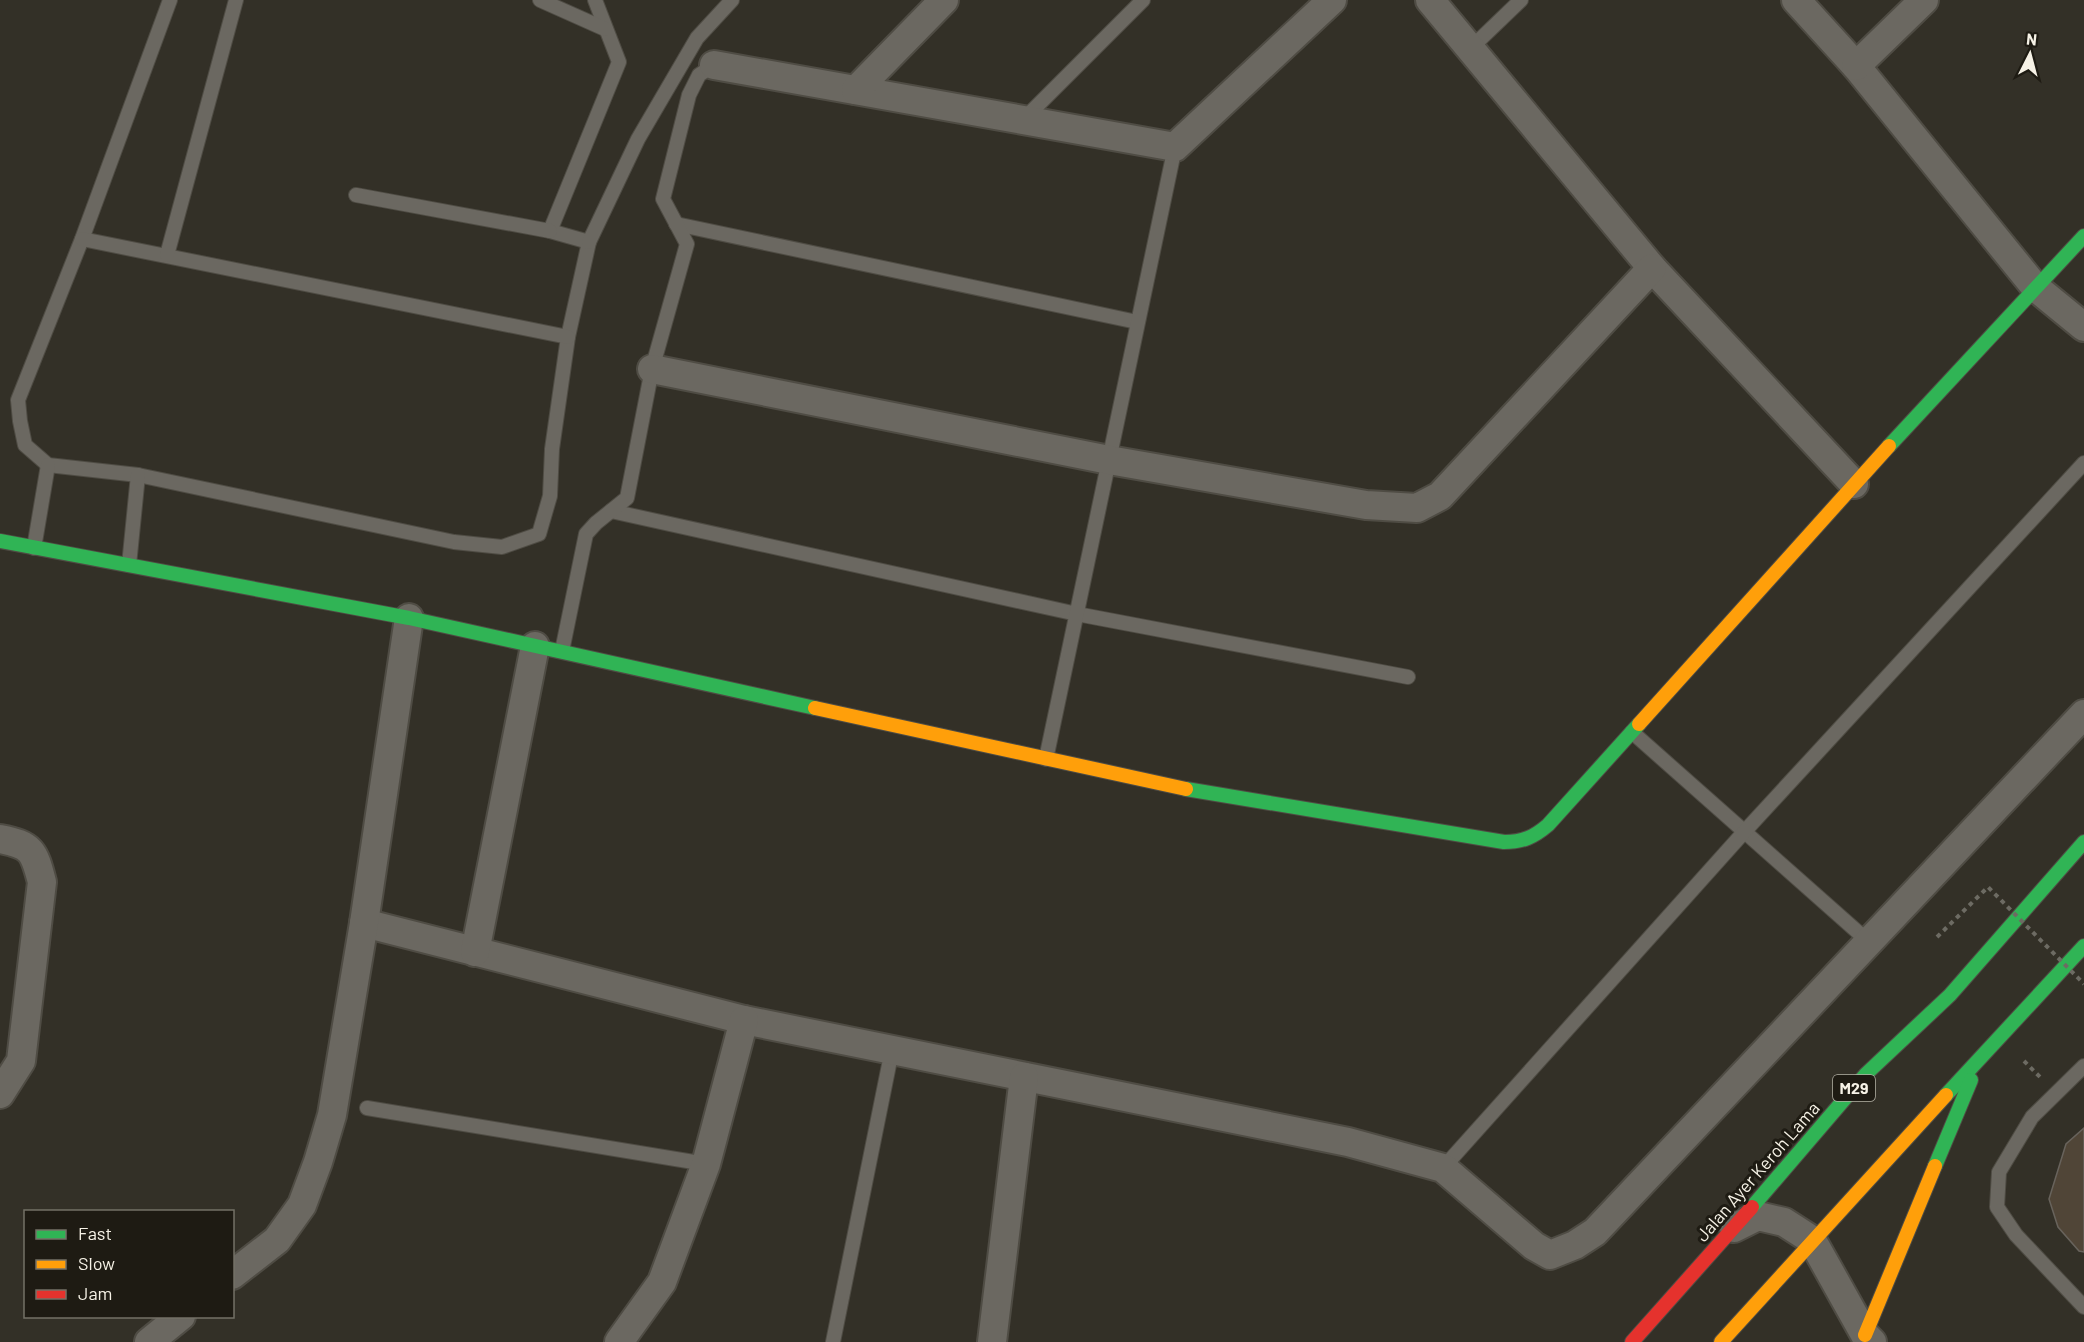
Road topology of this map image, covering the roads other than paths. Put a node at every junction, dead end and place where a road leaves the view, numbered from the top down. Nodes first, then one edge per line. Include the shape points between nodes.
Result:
1 (170, 0) edge
2 (236, 0) edge
3 (540, 0) edge
4 (594, 0) edge
5 (732, 0) edge
6 (944, 0) edge
7 (1143, 0) edge
8 (1332, 0) edge
9 (1430, 0) edge
10 (1521, 0) edge
11 (1796, 0) edge
12 (1924, 0) edge
13 (605, 29) junction
14 (1470, 49) junction
15 (714, 65) joint
16 (1856, 66) junction
17 (856, 90) junction
18 (1023, 120) junction
19 (1175, 147) junction
20 (356, 195) dead end
21 (676, 224) junction
22 (550, 231) junction
23 (2084, 236) edge
24 (82, 239) junction
25 (590, 242) junction
26 (167, 255) junction
27 (1652, 268) junction
28 (2035, 287) junction
29 (1137, 322) junction
30 (2084, 327) edge
31 (568, 337) junction
32 (652, 369) junction
33 (1110, 460) junction
34 (2084, 464) edge
35 (48, 465) junction
36 (138, 475) junction
37 (1854, 484) junction
38 (611, 511) junction
39 (0, 541) edge
40 (34, 548) junction
41 (129, 565) junction
42 (1077, 614) junction
43 (409, 618) junction
44 (535, 646) junction
45 (562, 651) junction
46 (1408, 677) dead end
47 (2084, 714) edge
48 (1632, 732) junction
49 (1046, 759) junction
50 (1745, 831) junction
51 (0, 839) edge
52 (2084, 842) edge
53 (363, 923) junction
54 (1869, 942) junction
55 (2084, 946) edge
56 (475, 952) junction
57 (744, 1020) junction
58 (892, 1050) junction
59 (1980, 1059) junction
60 (2084, 1066) edge
61 (1024, 1077) junction
62 (0, 1094) edge
63 (367, 1108) dead end
64 (706, 1164) junction
65 (1443, 1168) junction
66 (1734, 1228) junction
67 (1812, 1240) junction
68 (234, 1273) edge
69 (2084, 1307) edge
70 (180, 1318) edge
71 (1867, 1340) edge
72 (149, 1342) edge
73 (619, 1342) edge
74 (833, 1342) edge
75 (992, 1342) edge
76 (1632, 1342) edge
77 (1721, 1342) edge

1 - 24 lane
2 - 26 lane
3 - 13 lane
4 - 13 lane
5 - 25 lane via 697,38 638,139
6 - 17 street
7 - 18 lane
8 - 19 street
9 - 14 street
10 - 14 lane
11 - 16 street
12 - 16 street
13 - 22 lane via 618,62
14 - 27 street
15 - 17 street
15 - 21 lane via 699,75 689,95 663,199
16 - 28 street
17 - 18 street
18 - 19 street
19 - 29 lane
20 - 22 lane
21 - 29 lane
21 - 32 lane via 687,244
22 - 25 lane
23 - 28 street
24 - 26 lane
24 - 35 lane via 18,400 25,445
25 - 31 lane
26 - 31 lane
27 - 33 street via 1440,496 1417,508 1366,505
27 - 37 street
28 - 30 street
28 - 37 street
29 - 33 lane
31 - 36 lane via 552,449 550,496 539,534 502,547 454,542
32 - 33 street
32 - 38 lane via 627,498
33 - 42 lane
34 - 50 lane
35 - 36 lane
35 - 40 lane
36 - 41 lane
37 - 48 street
38 - 42 lane
38 - 45 lane via 586,534
39 - 40 street
40 - 41 street
41 - 43 street
42 - 46 lane
42 - 49 lane
43 - 44 street
43 - 53 street
44 - 45 street
44 - 56 street
45 - 49 street
47 - 54 street
48 - 49 street via 1548,825 1524,842 1503,842 1169,786
48 - 50 lane
50 - 54 lane
50 - 65 lane
51 - 62 street via 20,843 36,857 42,882 21,1061
52 - 66 street, Jalan Ayer Keroh Lama / M29 via 1950,995 1866,1074
53 - 56 street
53 - 68 street via 332,1115 310,1184 302,1205 277,1240
54 - 65 street via 1595,1232 1575,1245 1550,1255 1534,1246
55 - 59 street
56 - 57 street
57 - 58 street
57 - 64 street
58 - 61 street
58 - 74 lane
59 - 67 street
59 - 71 street
60 - 69 lane via 2032,1117 1999,1172 1997,1207 2016,1235
61 - 65 street via 1348,1142
61 - 75 street
63 - 64 lane
64 - 73 street via 662,1282
66 - 67 street via 1758,1216 1784,1222
66 - 76 street, Jalan Ayer Keroh Lama / M29
67 - 71 street
67 - 77 street
70 - 72 street

